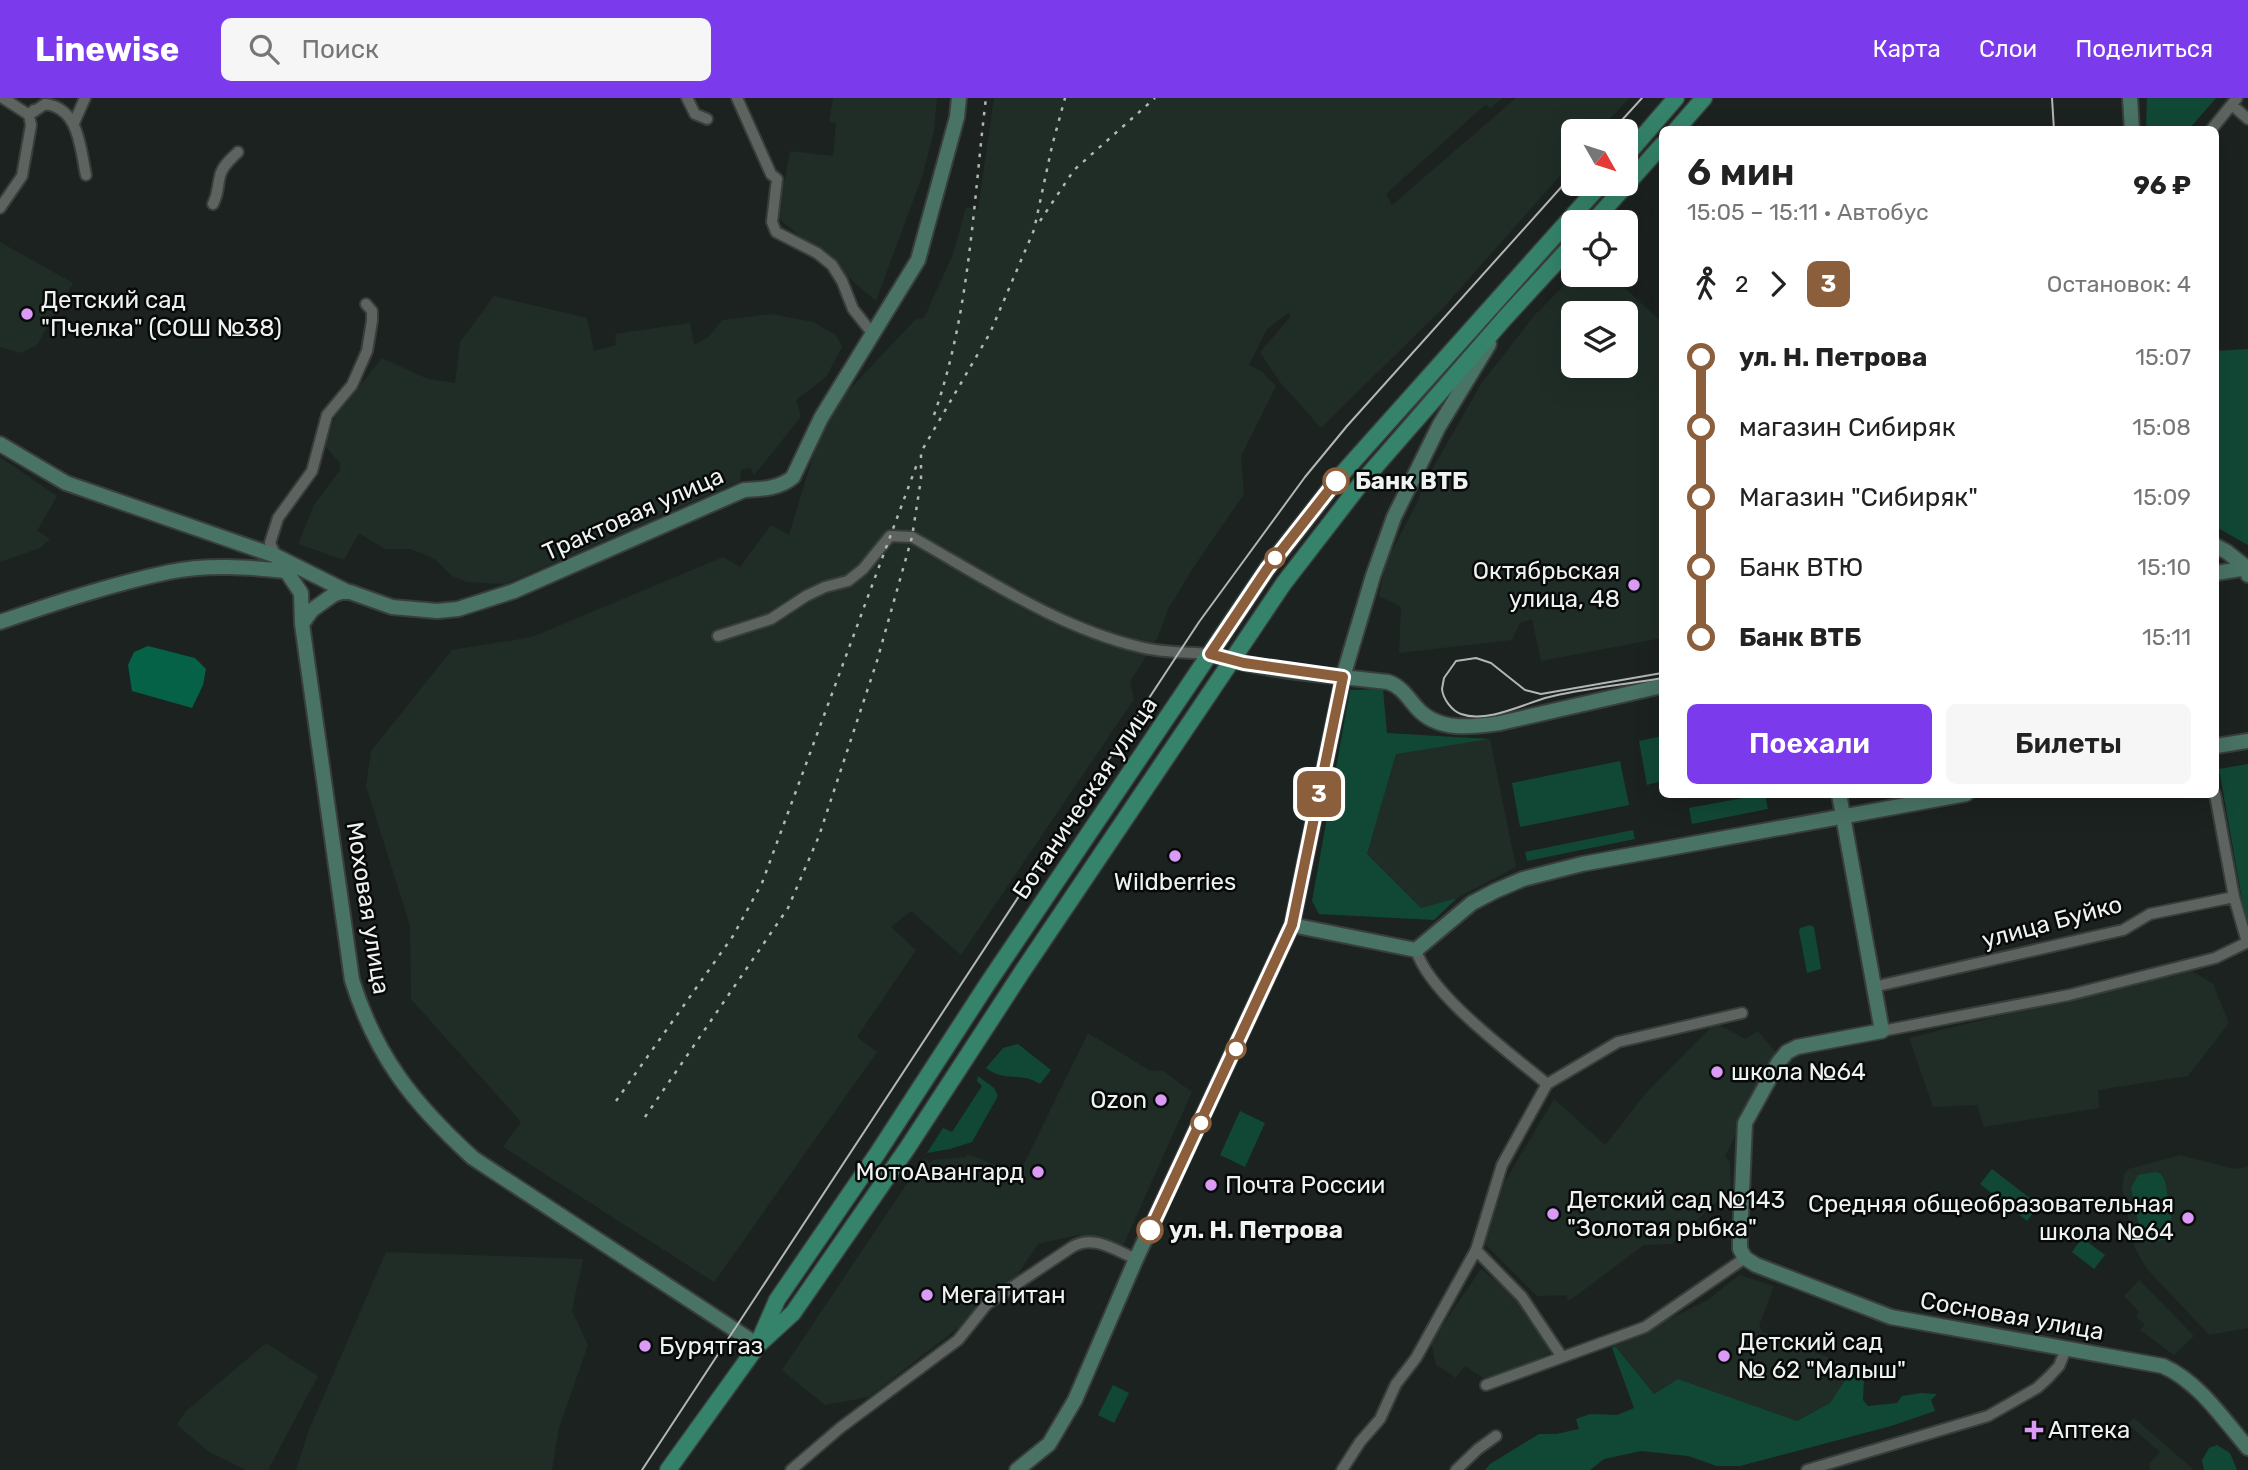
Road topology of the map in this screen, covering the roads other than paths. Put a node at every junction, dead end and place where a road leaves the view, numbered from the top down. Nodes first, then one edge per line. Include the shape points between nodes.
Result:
1 (3, 98) edge
2 (50, 98) edge
3 (85, 98) edge
4 (687, 98) edge
5 (737, 98) edge
6 (958, 98) edge
7 (1676, 98) edge
8 (1704, 98) edge
9 (2130, 98) edge
10 (2234, 102) edge
11 (29, 115) junction
12 (707, 119) dead end
13 (2248, 119) edge
14 (74, 123) junction
15 (1680, 126) edge
16 (2132, 126) edge
17 (2214, 126) edge
18 (1638, 142) edge
19 (1659, 148) edge
20 (238, 152) dead end
21 (86, 175) dead end
22 (1590, 196) edge
23 (213, 204) dead end
24 (0, 208) edge
25 (1604, 210) edge
26 (1561, 257) edge
27 (366, 304) dead end
28 (1504, 318) junction
29 (872, 333) junction
30 (1466, 334) junction
31 (1480, 347) junction
32 (0, 444) edge
33 (2219, 548) edge
34 (276, 556) junction
35 (2248, 570) edge
36 (286, 571) junction
37 (2219, 573) edge
38 (350, 592) junction
39 (0, 622) edge
40 (302, 624) junction
41 (718, 636) dead end
42 (1210, 654) junction
43 (1230, 661) junction
44 (1343, 677) junction
45 (1659, 687) edge
46 (2248, 741) edge
47 (2219, 746) edge
48 (1840, 798) edge
49 (1946, 798) edge
50 (2216, 798) edge
51 (1844, 818) junction
52 (2234, 897) junction
53 (1292, 925) junction
54 (2248, 942) edge
55 (1416, 950) junction
56 (1873, 988) junction
57 (1742, 1013) dead end
58 (1882, 1031) junction
59 (1547, 1084) junction
60 (1476, 1250) junction
61 (1745, 1258) junction
62 (1136, 1259) junction
63 (758, 1345) junction
64 (2066, 1349) junction
65 (1562, 1357) junction
66 (1486, 1385) dead end
67 (1496, 1436) dead end
68 (2248, 1448) edge
69 (668, 1470) edge
70 (791, 1470) edge
71 (1017, 1470) edge
72 (1342, 1470) edge
73 (1456, 1470) edge
74 (1807, 1470) edge

1 - 11 street
2 - 11 street
3 - 14 street
4 - 12 street via 695,114
5 - 29 street via 777,179 772,222 776,232 832,265 853,309
6 - 29 main road, Трактовая улица via 956,122 918,260
7 - 18 main road
8 - 15 main road
9 - 16 main road
10 - 13 street
10 - 17 street
11 - 14 street via 45,104 58,105
11 - 24 street via 22,176
14 - 21 street
19 - 25 main road
20 - 23 street via 219,175
22 - 30 main road, Ботаническая улица
26 - 28 main road, Ботаническая улица
27 - 34 street via 372,311 367,351 352,385 327,415 312,471 278,518 270,543
28 - 31 main road, Ботаническая улица
28 - 44 main road via 1439,426 1394,517
29 - 38 main road, Трактовая улица via 787,482 744,490 514,591 458,609 392,607
30 - 31 main road
30 - 42 main road, Ботаническая улица via 1303,522
31 - 43 main road, Ботаническая улица via 1321,532
32 - 34 main road via 66,483
33 - 35 main road
34 - 36 main road, Моховая улица
34 - 38 main road
35 - 37 main road
36 - 39 main road via 254,567 170,572
36 - 40 main road, Моховая улица via 301,593
38 - 40 main road via 333,595
40 - 63 main road, Моховая улица via 352,980 372,1034 402,1083 473,1158
41 - 42 street via 771,619 825,586 848,581 890,536 912,537 1048,614 1100,635 1142,648
42 - 43 main road
42 - 63 main road, Ботаническая улица via 777,1300
43 - 44 main road
43 - 63 main road, Ботаническая улица via 908,1147 793,1313
44 - 45 main road via 1394,684 1421,713 1450,726 1473,727
44 - 53 main road
46 - 47 main road
48 - 51 main road
49 - 51 main road
50 - 52 street
51 - 55 main road via 1582,864 1523,879 1472,904
51 - 56 main road
52 - 54 street
52 - 56 street, улица Буйко via 2150,914 2123,930
53 - 55 main road
53 - 62 main road
54 - 58 street via 2215,958 2069,995
55 - 59 street via 1426,973 1464,1015
56 - 58 main road
57 - 59 street via 1618,1042
58 - 61 main road via 1797,1047 1778,1063 1745,1123 1740,1249
59 - 60 street via 1502,1165
60 - 65 street via 1522,1297
60 - 72 street via 1380,1419
61 - 64 main road, Сосновая улица via 1891,1317
61 - 65 street via 1645,1326
62 - 70 street via 1091,1240 1081,1241 987,1304 958,1340
62 - 71 main road via 1062,1425 1049,1444
63 - 69 main road, Ботаническая улица
64 - 68 main road, Сосновая улица via 2163,1366 2180,1374
64 - 74 street via 2049,1377 1988,1416
65 - 66 street
67 - 73 street

